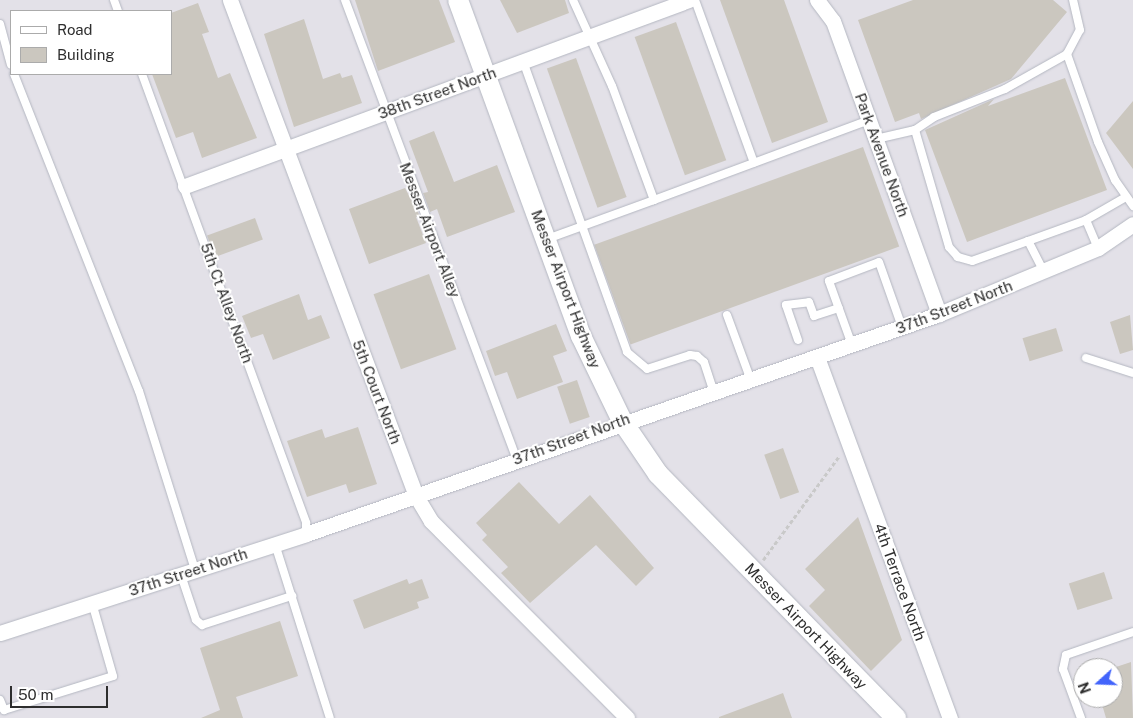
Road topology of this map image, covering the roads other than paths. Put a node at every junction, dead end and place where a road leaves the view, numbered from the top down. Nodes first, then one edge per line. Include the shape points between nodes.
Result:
1 (230, 0) edge
2 (345, 0) edge
3 (458, 0) edge
4 (573, 0) edge
5 (688, 0) edge
6 (695, 0) edge
7 (817, 0) edge
8 (1073, 0) edge
9 (0, 24) edge
10 (587, 38) junction
11 (1067, 54) junction
12 (10, 61) edge
13 (523, 61) junction
14 (14, 75) edge
15 (142, 75) edge
16 (485, 75) junction
17 (386, 112) junction
18 (870, 120) junction
19 (915, 130) junction
20 (876, 139) junction
21 (285, 149) junction
22 (754, 163) junction
23 (185, 186) junction
24 (1126, 197) junction
25 (654, 200) junction
26 (1133, 206) edge
27 (1086, 220) junction
28 (1133, 224) edge
29 (583, 227) junction
30 (546, 240) junction
31 (1028, 241) junction
32 (1098, 248) junction
33 (1044, 272) junction
34 (839, 308) junction
35 (939, 314) junction
36 (727, 316) dead end
37 (902, 327) junction
38 (798, 340) dead end
39 (852, 344) junction
40 (817, 356) junction
41 (1086, 358) dead end
42 (1133, 373) edge
43 (750, 378) junction
44 (713, 390) junction
45 (622, 421) junction
46 (517, 459) junction
47 (416, 496) junction
48 (306, 534) junction
49 (275, 544) junction
50 (195, 570) junction
51 (180, 575) junction
52 (292, 596) junction
53 (92, 603) junction
54 (1133, 632) edge
55 (0, 634) edge
56 (0, 700) edge
57 (330, 718) edge
58 (627, 718) edge
59 (896, 718) edge
60 (950, 718) edge
61 (1081, 718) edge

1 - 21 street, 5th Court North
2 - 17 lane, Messer Airport Alley
3 - 16 main road, Messer Airport Highway
4 - 10 lane
5 - 10 street, 38th Street North
6 - 22 lane
7 - 18 street, Park Avenue North via 833,21
8 - 11 lane via 1080,30
9 - 12 lane
10 - 13 street, 38th Street North
10 - 25 lane via 612,86
11 - 19 lane via 1006,89 934,117
11 - 24 lane via 1098,142
13 - 16 street, 38th Street North
13 - 29 lane
14 - 50 lane via 139,391
15 - 23 lane, 5th Ct Alley North
16 - 17 street, 38th Street North
16 - 30 main road, Messer Airport Highway
17 - 21 street, 38th Street North
17 - 46 lane, Messer Airport Alley
18 - 20 street, Park Avenue North
18 - 22 lane
19 - 20 lane
19 - 31 lane via 949,247 958,257 972,261
20 - 35 street, Park Avenue North
21 - 23 street, 38th Street North
21 - 47 street, 5th Court North
22 - 25 lane
23 - 48 lane, 5th Ct Alley North via 306,523
24 - 26 lane
24 - 27 lane
25 - 29 lane
27 - 31 lane
27 - 32 lane
28 - 32 street, 37th Street North
29 - 30 lane
29 - 44 lane via 627,352 647,369 690,355 697,356 704,362
30 - 45 main road, Messer Airport Highway via 581,336
31 - 33 lane
32 - 33 street, 37th Street North
33 - 35 street, 37th Street North
34 - 37 lane via 829,280 879,262
34 - 38 lane via 814,316 809,302 786,305
34 - 39 lane
35 - 37 street, 37th Street North
36 - 43 lane
37 - 39 street, 37th Street North
39 - 40 street, 37th Street North
40 - 43 street, 37th Street North
40 - 60 street, 4th Terrace North
41 - 42 lane
43 - 44 street, 37th Street North
44 - 45 street, 37th Street North
45 - 46 street, 37th Street North
45 - 59 main road, Messer Airport Highway via 658,474
46 - 47 street, 37th Street North
47 - 48 street, 37th Street North
47 - 58 street, 5th Court North via 431,521
48 - 49 street, 37th Street North
49 - 50 street, 37th Street North
49 - 52 lane
50 - 51 street, 37th Street North
51 - 52 lane via 196,620 202,625
51 - 53 street, 37th Street North
52 - 57 lane
53 - 55 street, 37th Street North
53 - 56 lane via 113,676 4,710
54 - 61 lane via 1066,655 1064,669

